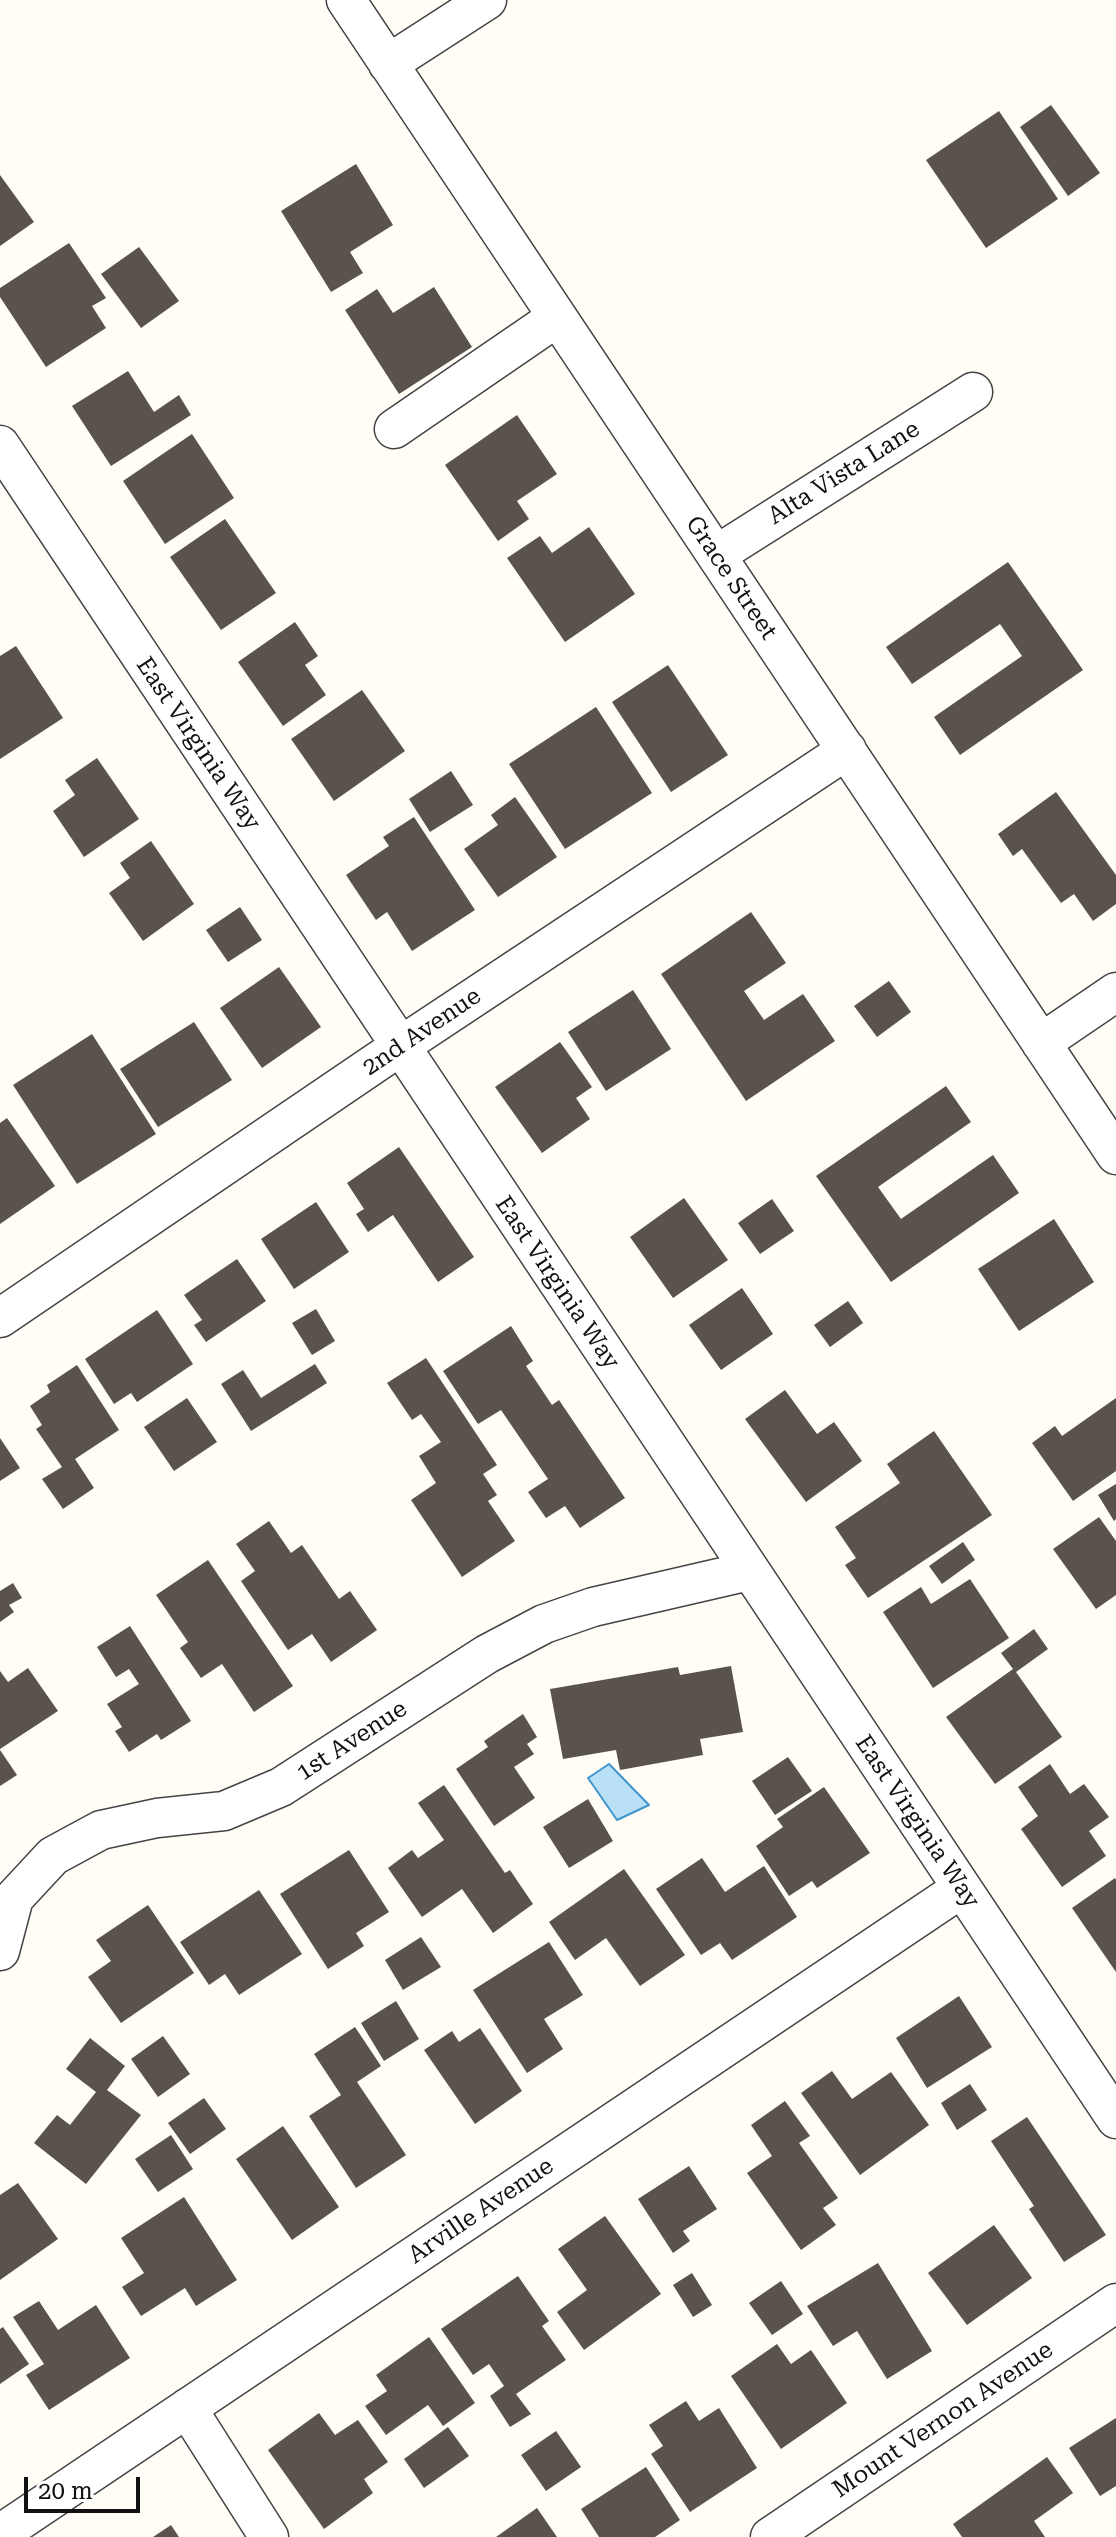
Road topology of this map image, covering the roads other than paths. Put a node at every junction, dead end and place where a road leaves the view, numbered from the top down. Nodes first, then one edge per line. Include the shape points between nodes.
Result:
1 (346, 0) edge
2 (487, 0) edge
3 (388, 64) junction
4 (556, 318) junction
5 (973, 392) dead end
6 (394, 429) dead end
7 (0, 445) edge
8 (716, 555) junction
9 (847, 750) junction
10 (1116, 992) edge
11 (1041, 1043) junction
12 (399, 1047) junction
13 (1116, 1155) edge
14 (0, 1318) edge
15 (749, 1571) junction
16 (962, 1888) junction
17 (0, 1951) edge
18 (1116, 2119) edge
19 (1116, 2303) edge
20 (187, 2408) junction
21 (0, 2534) edge
22 (269, 2537) edge
23 (770, 2537) edge

1 - 3 street, Grace Street
2 - 3 street
3 - 4 street, Grace Street
4 - 6 street
4 - 8 street, Grace Street
5 - 8 street, Alta Vista Lane
7 - 12 street, East Virginia Way
8 - 9 street, Grace Street
9 - 11 street, Grace Street
9 - 12 street, 2nd Avenue
10 - 11 street
11 - 13 street, Grace Street
12 - 14 street, 2nd Avenue
12 - 15 street, East Virginia Way
15 - 16 street, East Virginia Way
15 - 17 street, 1st Avenue via 593,1607 544,1624 487,1654 281,1787 224,1811 101,1830 53,1856 14,1898
16 - 18 street, East Virginia Way
16 - 20 street, Arville Avenue
19 - 23 street, Mount Vernon Avenue
20 - 21 street, Arville Avenue
20 - 22 street

